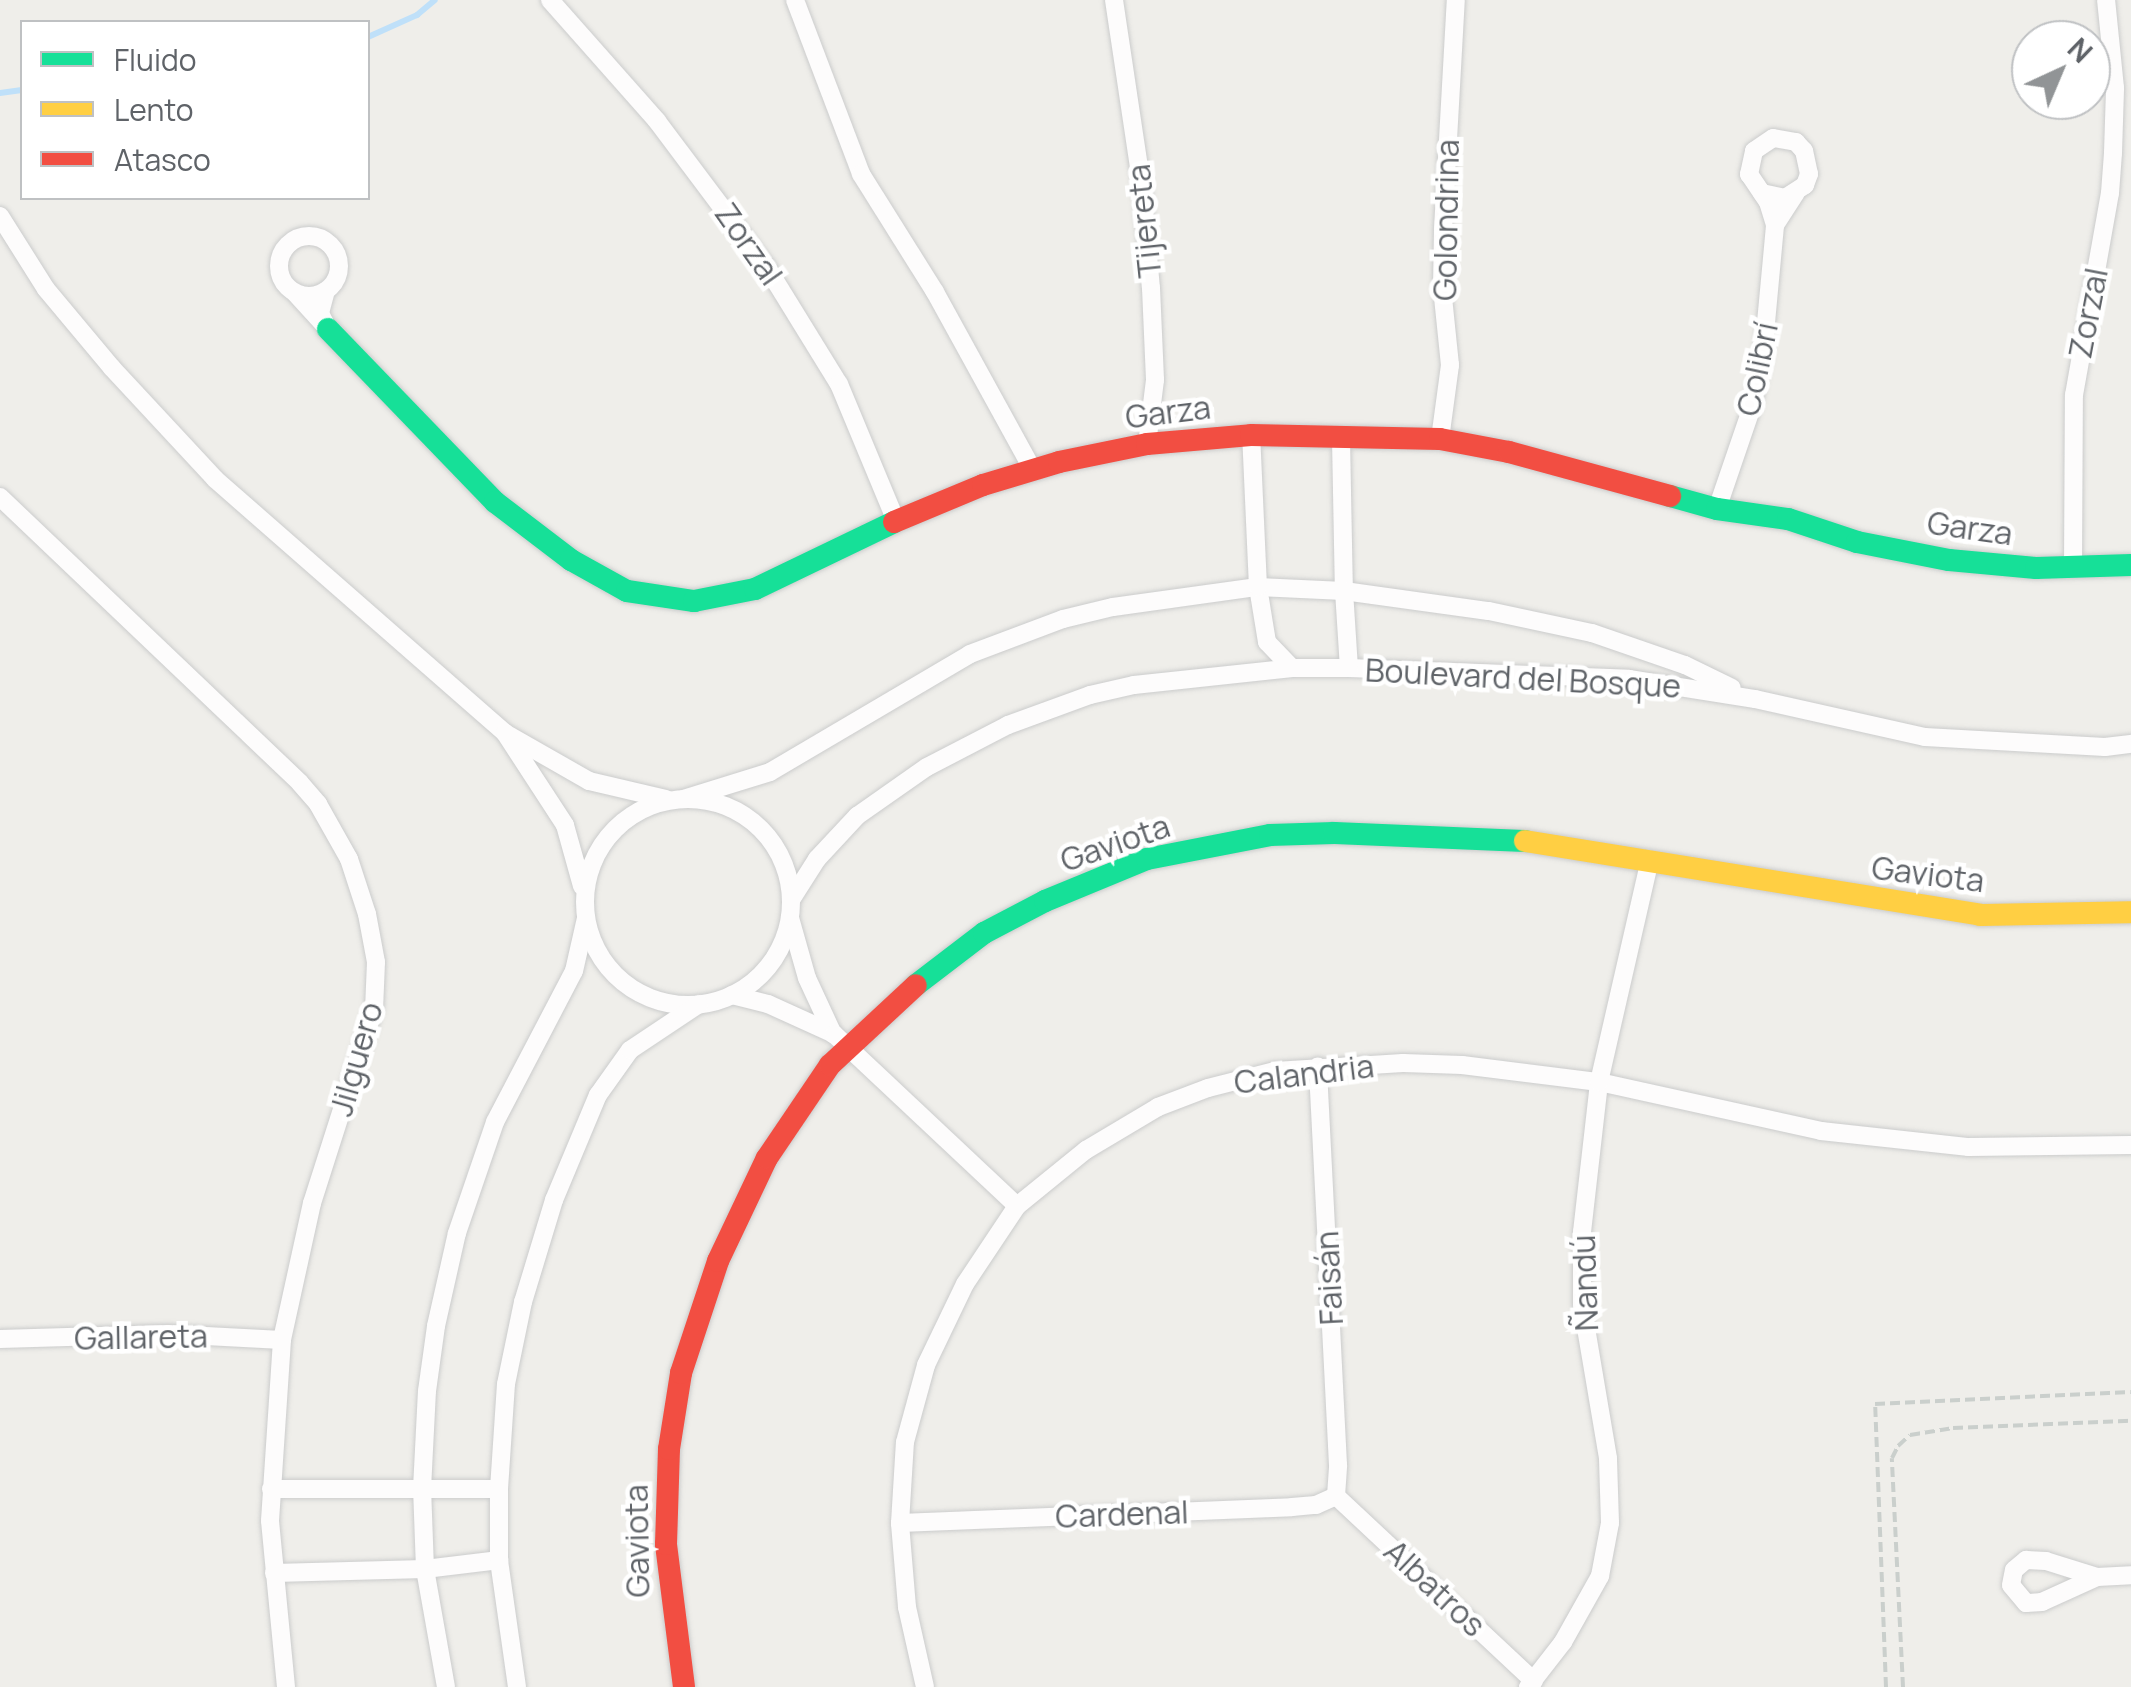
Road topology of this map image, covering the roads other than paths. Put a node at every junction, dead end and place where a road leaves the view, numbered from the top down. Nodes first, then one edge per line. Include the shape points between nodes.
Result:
1 (550, 0) edge
2 (795, 0) edge
3 (1114, 0) edge
4 (1456, 0) edge
5 (2106, 0) edge
6 (1762, 193) junction
7 (1796, 193) junction
8 (0, 216) edge
9 (1775, 225) junction
10 (326, 292) junction
11 (295, 293) junction
12 (328, 329) junction
13 (1251, 436) junction
14 (1341, 438) junction
15 (1440, 439) junction
16 (1147, 444) junction
17 (1033, 470) junction
18 (0, 497) edge
19 (1718, 509) junction
20 (896, 521) junction
21 (2131, 565) edge
22 (2073, 568) junction
23 (1258, 587) junction
24 (1344, 591) junction
25 (1292, 668) junction
26 (1349, 668) junction
27 (1755, 700) junction
28 (505, 733) junction
29 (2131, 744) edge
30 (675, 799) junction
31 (1650, 860) junction
32 (790, 909) junction
33 (586, 910) junction
34 (2131, 912) edge
35 (732, 995) junction
36 (699, 1004) junction
37 (841, 1041) junction
38 (1318, 1067) junction
39 (1599, 1082) junction
40 (2131, 1145) edge
41 (1017, 1206) junction
42 (0, 1339) edge
43 (282, 1340) junction
44 (422, 1489) junction
45 (498, 1489) junction
46 (270, 1490) junction
47 (1337, 1493) junction
48 (900, 1523) junction
49 (500, 1560) junction
50 (425, 1569) junction
51 (274, 1573) junction
52 (2131, 1576) edge
53 (2097, 1577) dead end
54 (1531, 1684) edge
55 (286, 1687) edge
56 (446, 1687) edge
57 (517, 1687) edge
58 (684, 1687) edge
59 (925, 1687) edge

1 - 20 street, Zorzal via 657,121 766,266 838,384
2 - 17 street via 861,174
3 - 16 street, Tijereta via 1151,288 1154,380
4 - 15 street, Golondrina via 1442,288 1450,365
5 - 22 street, Zorzal via 2113,154 2074,395
6 - 7 street
6 - 7 street via 1749,162 1773,138 1796,142 1804,151 1809,174
6 - 9 street
7 - 9 street
8 - 28 street via 46,288 215,479
9 - 19 street, Colibrí via 1763,355
10 - 11 street
10 - 11 street via 339,271 337,254 319,238 303,236 283,250 278,266
10 - 12 street via 320,312
11 - 12 street
12 - 20 street, Garza via 495,502 570,560 626,591 694,602 756,590
13 - 14 street, Garza
13 - 16 street, Garza
13 - 23 street
14 - 15 street, Garza
14 - 24 street
15 - 19 street, Garza
16 - 17 street, Garza
17 - 20 street, Garza
18 - 43 street, Jilguero via 300,783 334,831 359,885 376,962 374,1009 312,1204
19 - 22 street, Garza via 1788,519 1857,542 1950,560
21 - 22 street, Garza
23 - 24 street, Boulevard del Bosque
23 - 25 street via 1267,642
23 - 30 street via 1113,607 1018,635 918,682 770,772
24 - 26 street
24 - 27 street, Boulevard del Bosque via 1592,633 1685,665
25 - 26 street, Boulevard del Bosque
25 - 32 street via 1134,684 1008,726 927,767 857,816 817,859
26 - 27 street, Boulevard del Bosque via 1629,680
27 - 29 street, Boulevard del Bosque via 1924,737
28 - 30 street via 589,781
28 - 33 street via 565,825
30 - 32 street via 719,804 751,820 784,864
30 - 33 street via 627,818 604,841 590,870
31 - 34 street, Gaviota via 1980,916
31 - 37 street, Gaviota via 1548,842 1334,833 1270,836 1147,859 984,933
31 - 39 street, Ñandú
32 - 35 street via 770,964
32 - 37 street via 806,978
33 - 36 street via 598,950 619,978 648,996
33 - 44 street via 574,971 495,1122 458,1233 426,1392
35 - 36 street
35 - 37 street via 768,1004
36 - 45 street via 630,1050 598,1094 570,1156 514,1342
37 - 41 street
37 - 58 street, Gaviota via 749,1191 680,1373 666,1544
38 - 39 street, Calandria via 1462,1065
38 - 41 street, Calandria via 1230,1082 1158,1107 1086,1150
38 - 47 street, Faisán
39 - 40 street, Calandria via 1821,1131 1969,1147
39 - 54 street, Ñandú via 1582,1232 1582,1305 1608,1458 1610,1523 1600,1576 1564,1642
41 - 48 street, Calandria via 971,1273 926,1364 905,1442
42 - 43 street, Gallareta via 168,1334
43 - 46 street, Jilguero
44 - 45 street
44 - 46 street
44 - 50 street
45 - 49 street
46 - 51 street, Jilguero
47 - 48 street, Cardenal via 1292,1506
47 - 54 street, Albatros
48 - 59 street, Calandria via 907,1607
49 - 50 street
49 - 57 street
50 - 51 street
50 - 56 street
51 - 55 street, Jilguero
52 - 53 street

